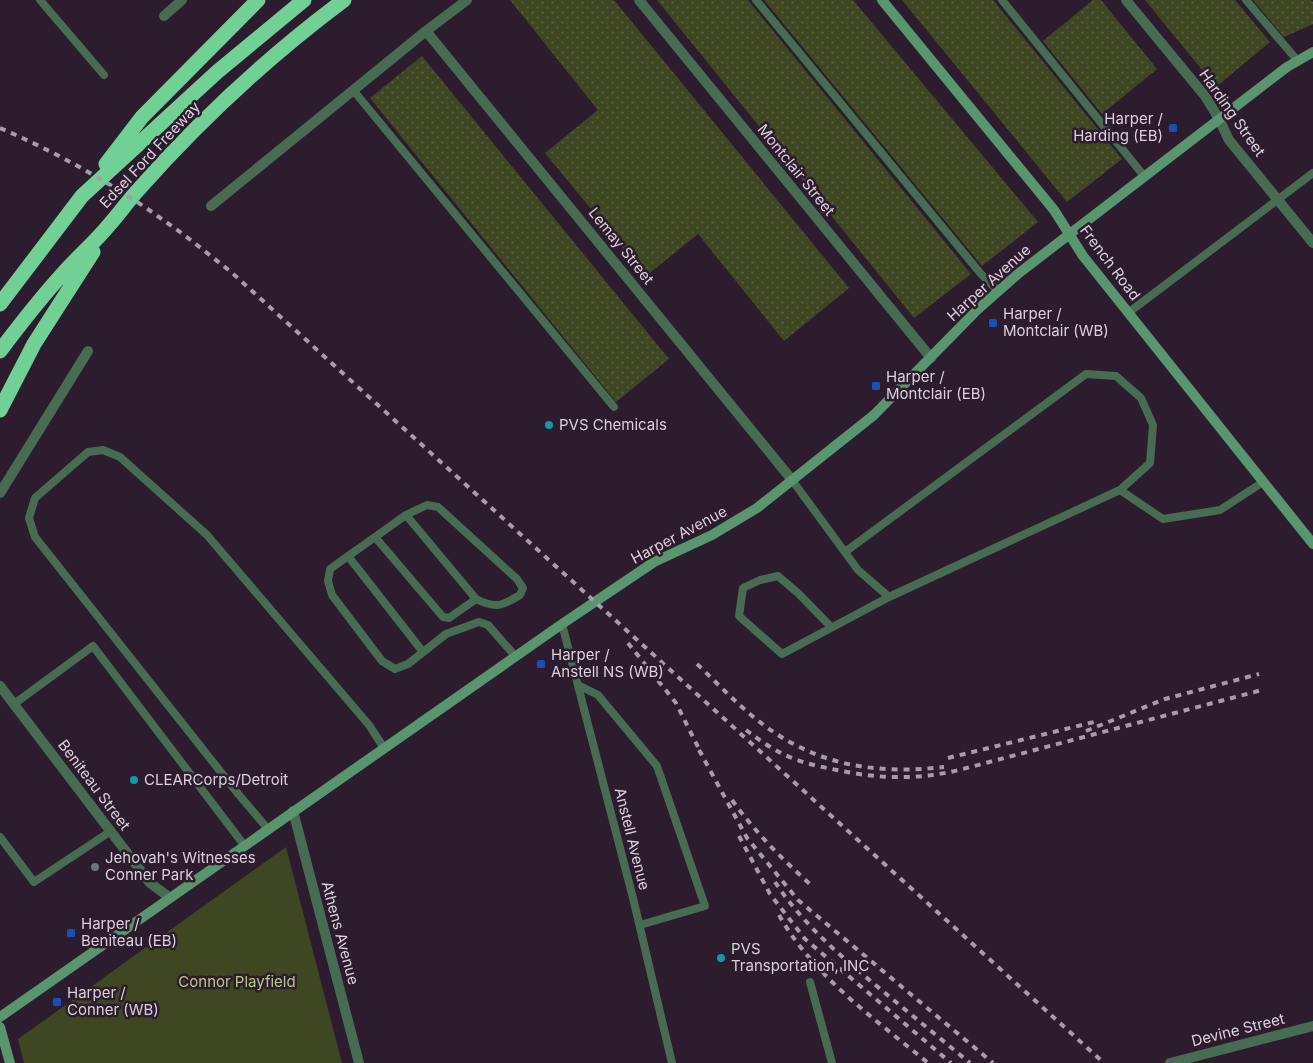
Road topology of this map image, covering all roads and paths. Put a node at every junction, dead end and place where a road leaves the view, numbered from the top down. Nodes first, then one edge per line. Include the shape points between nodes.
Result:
1 (40, 0) edge
2 (258, 0) edge
3 (304, 0) edge
4 (344, 0) edge
5 (467, 0) edge
6 (639, 0) edge
7 (756, 0) edge
8 (882, 0) edge
9 (1002, 0) edge
10 (1126, 0) edge
11 (1246, 0) edge
12 (175, 2) edge
13 (164, 16) dead end
14 (426, 31) junction
15 (1313, 52) edge
16 (1296, 60) junction
17 (104, 75) dead end
18 (353, 90) junction
19 (1219, 119) junction
20 (1313, 173) edge
21 (1144, 176) junction
22 (82, 196) junction
23 (1278, 199) junction
24 (211, 206) dead end
25 (109, 226) junction
26 (1069, 234) junction
27 (1313, 243) edge
28 (998, 291) junction
29 (0, 304) edge
30 (1128, 313) junction
31 (0, 351) edge
32 (88, 351) dead end
33 (931, 358) junction
34 (614, 407) dead end
35 (0, 410) edge
36 (792, 480) junction
37 (1263, 482) junction
38 (1120, 490) junction
39 (0, 493) edge
40 (406, 515) junction
41 (375, 537) junction
42 (1313, 544) edge
43 (845, 552) junction
44 (348, 556) junction
45 (889, 597) junction
46 (476, 599) junction
47 (562, 624) junction
48 (831, 627) junction
49 (423, 652) junction
50 (515, 656) junction
51 (578, 685) junction
52 (0, 686) edge
53 (14, 704) junction
54 (384, 748) junction
55 (292, 811) junction
56 (268, 829) junction
57 (111, 831) junction
58 (0, 837) edge
59 (244, 845) junction
60 (169, 897) junction
61 (640, 925) junction
62 (810, 982) dead end
63 (0, 1017) edge
64 (1313, 1026) edge
65 (0, 1027) edge
66 (10, 1063) edge
67 (359, 1063) edge
68 (672, 1063) edge
69 (832, 1063) edge
70 (1170, 1063) edge

1 - 17 lane
2 - 22 highway via 142,117
3 - 22 highway, Edsel Ford Freeway via 217,72
4 - 25 highway, Edsel Ford Freeway via 254,73 136,191
5 - 14 street
6 - 33 street, Montclair Street
7 - 28 lane
8 - 26 main road, French Road via 1054,210
9 - 21 lane
10 - 19 street, Harding Street via 1205,96
11 - 16 lane
12 - 13 street
14 - 18 street
14 - 36 street, Lemay Street
15 - 16 main road, Harper Avenue
16 - 19 main road, Harper Avenue
18 - 24 street
18 - 34 lane
19 - 21 main road, Harper Avenue
19 - 23 street, Harding Street via 1229,140
20 - 23 lane
21 - 26 main road, Harper Avenue
22 - 29 highway, Edsel Ford Freeway
23 - 27 street, Harding Street
23 - 30 lane
25 - 31 highway, Edsel Ford Freeway via 66,270
25 - 35 highway via 34,344
26 - 28 main road, Harper Avenue
26 - 30 main road, French Road
28 - 33 main road, Harper Avenue
30 - 37 main road, French Road
32 - 39 street
33 - 36 main road, Harper Avenue via 874,415
36 - 43 lane
36 - 47 main road, Harper Avenue via 738,520 654,562
37 - 38 lane via 1220,510 1163,519
37 - 42 main road, French Road
38 - 43 lane via 1150,463 1153,425 1141,398 1116,376 1086,374
38 - 45 lane
40 - 41 lane
40 - 46 lane
40 - 46 lane via 427,505 438,506 523,588 520,595 502,605 489,605
41 - 44 lane
41 - 46 lane via 443,617 449,618
43 - 45 lane via 858,570
44 - 49 lane
44 - 49 lane via 330,569 328,581 332,596 382,661 394,669 408,664
45 - 48 lane
47 - 50 main road, Harper Avenue
47 - 51 lane, Anstell Avenue
48 - 48 lane via 782,654 739,616 743,588 778,576
49 - 50 lane via 446,634 479,622 488,624
50 - 54 main road, Harper Avenue
51 - 61 lane, Anstell Avenue
51 - 61 lane via 598,695 657,766 705,906
52 - 53 street, Beniteau Street
53 - 57 street, Beniteau Street
53 - 59 lane via 93,646
54 - 55 main road, Harper Avenue
54 - 56 lane via 369,725 207,535 120,457 103,450 88,452 35,498 30,518 35,537
55 - 56 main road, Harper Avenue
55 - 67 street, Athens Avenue
56 - 59 main road, Harper Avenue
57 - 58 lane via 34,882
57 - 60 street, Beniteau Street via 150,883
59 - 60 main road, Harper Avenue
60 - 63 main road, Harper Avenue
61 - 68 lane, Anstell Avenue
62 - 69 lane
64 - 70 street, Devine Street
65 - 66 main road

